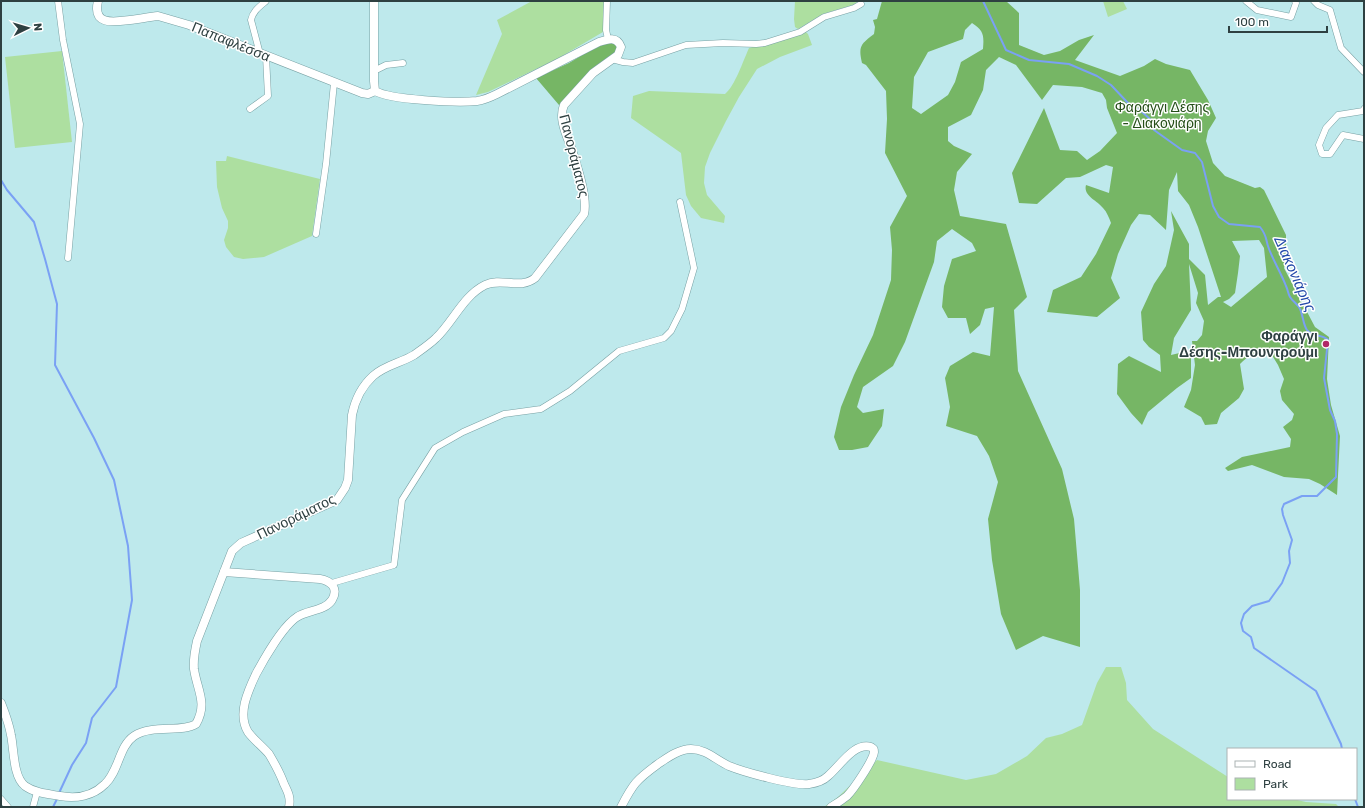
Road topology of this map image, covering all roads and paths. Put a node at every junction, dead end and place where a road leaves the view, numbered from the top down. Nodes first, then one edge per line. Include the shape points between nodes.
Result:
1 (58, 1) edge
2 (98, 1) edge
3 (266, 1) edge
4 (374, 1) edge
5 (608, 1) edge
6 (1246, 1) edge
7 (1295, 1) edge
8 (1314, 1) edge
9 (861, 4) dead end
10 (608, 39) junction
11 (263, 55) junction
12 (612, 59) junction
13 (404, 63) dead end
14 (374, 71) junction
15 (1364, 72) edge
16 (334, 83) junction
17 (375, 92) junction
18 (250, 108) dead end
19 (1364, 109) edge
20 (1364, 139) edge
21 (680, 202) dead end
22 (316, 234) dead end
23 (68, 258) dead end
24 (224, 572) junction
25 (332, 583) junction
26 (1, 703) edge
27 (37, 792) junction
28 (1, 799) edge
29 (8, 807) edge
30 (33, 807) edge
31 (289, 807) edge
32 (621, 807) edge
33 (831, 807) edge

1 - 23 street via 80,124
2 - 11 main road, Παπαφλέσσα via 98,14 105,20 112,22 164,17
3 - 11 street via 256,10 251,20
4 - 14 main road
5 - 10 street
6 - 7 street via 1257,10 1291,17
8 - 15 street via 1318,6 1330,10 1341,48
9 - 12 street via 824,17 800,32 765,43 686,45 633,63
10 - 12 main road, Πανοράματος via 618,41 621,47 618,55
10 - 17 main road via 482,100 437,101
11 - 16 main road, Παπαφλέσσα
11 - 18 street via 268,96
12 - 24 main road, Πανοράματος via 593,73 561,111 563,125 574,155 585,208 584,214 548,262 532,281 516,284 490,283 475,292 436,338 414,355 373,376 354,406 348,480 342,494 331,503 241,543 232,551
13 - 14 street via 386,65
14 - 17 main road
16 - 17 main road, Παπαφλέσσα via 362,94
16 - 22 street
19 - 20 street via 1338,115 1326,128 1319,145 1322,154 1330,154 1343,135
21 - 25 street via 694,268 682,309 671,331 664,338 619,351 570,391 541,408 504,414 435,448 402,500 394,565
24 - 25 main road via 315,578
24 - 27 main road via 195,650 194,668 202,708 196,724 188,727 147,730 134,736 128,741 114,771 104,785 88,795 68,798
25 - 31 main road via 334,593 330,602 293,620 273,646 257,673 243,713 249,732 278,768 289,793
26 - 27 main road via 11,734 19,778 24,785
27 - 30 street
28 - 29 street
32 - 33 main road via 640,777 662,761 689,749 698,749 729,766 808,784 828,777 862,746 872,747 872,759 856,785 847,796

